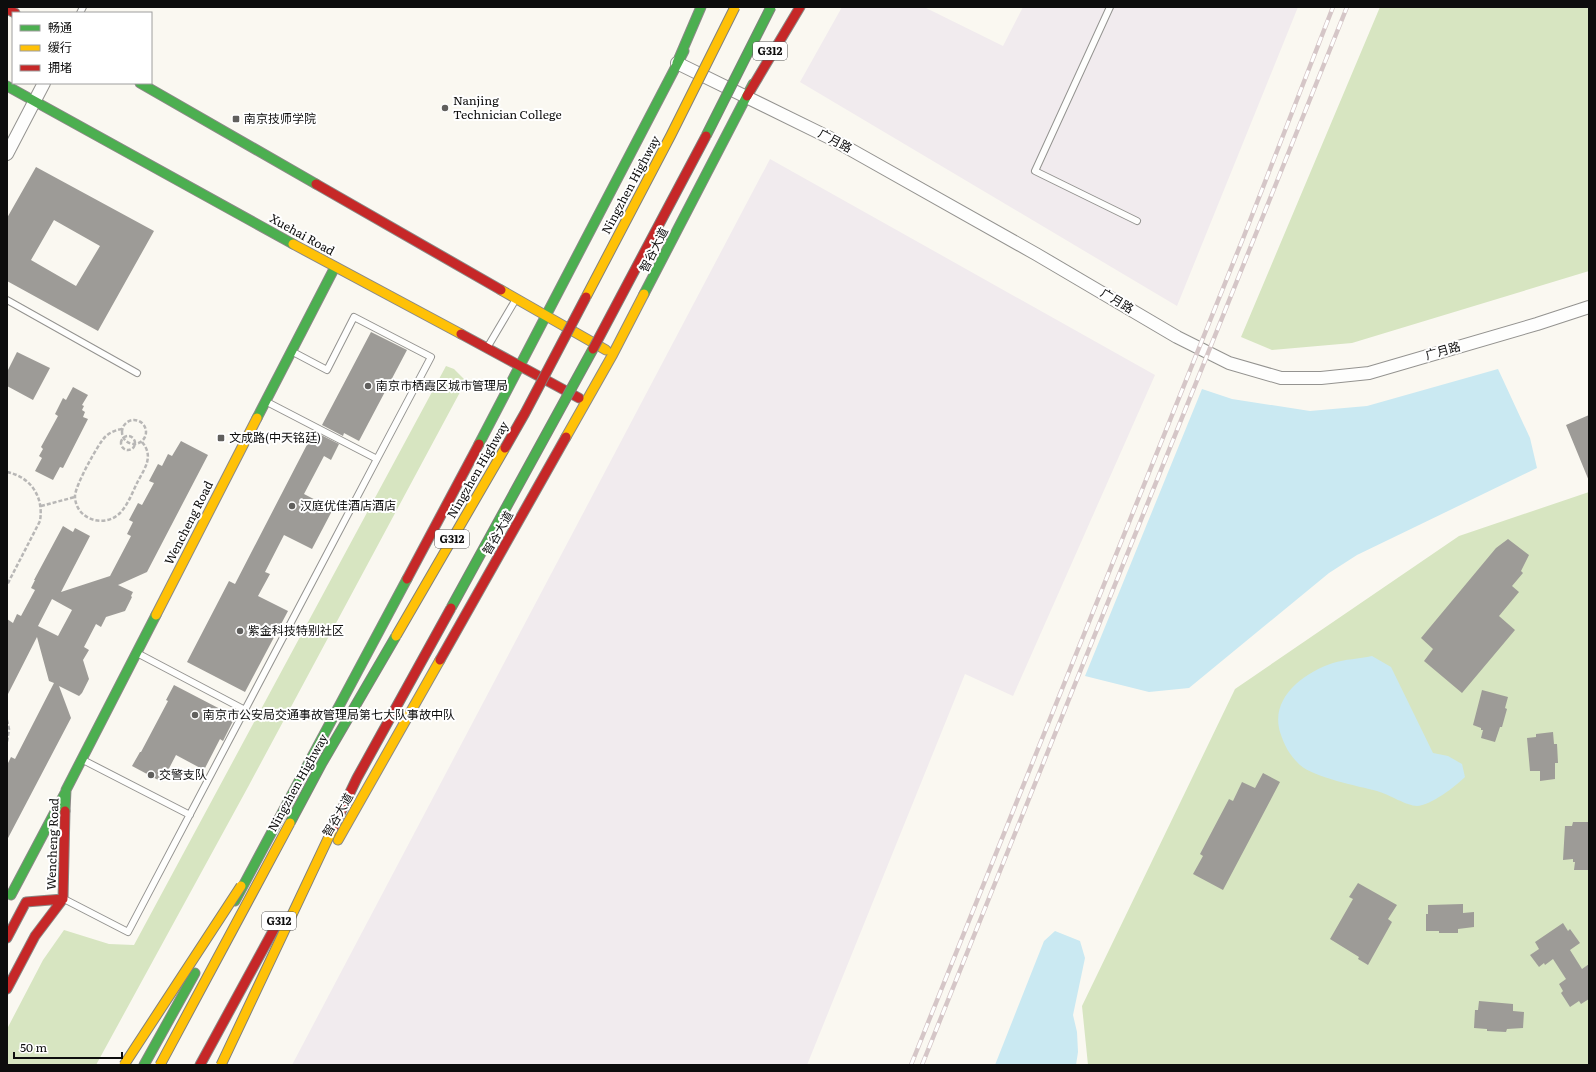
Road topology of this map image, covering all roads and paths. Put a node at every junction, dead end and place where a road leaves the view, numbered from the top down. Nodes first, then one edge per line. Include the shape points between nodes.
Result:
1 (700, 7) edge
2 (707, 7) edge
3 (735, 7) edge
4 (771, 7) edge
5 (792, 7) edge
6 (800, 7) edge
7 (1110, 7) edge
8 (677, 63) junction
9 (43, 84) edge
10 (142, 84) edge
11 (7, 86) edge
12 (747, 96) junction
13 (34, 101) junction
14 (7, 154) edge
15 (1137, 221) dead end
16 (335, 267) junction
17 (516, 298) junction
18 (7, 300) edge
19 (1589, 307) edge
20 (545, 315) junction
21 (487, 348) junction
22 (291, 352) junction
23 (613, 354) junction
24 (520, 366) junction
25 (138, 373) dead end
26 (265, 402) junction
27 (587, 403) junction
28 (122, 429) junction
29 (123, 438) junction
30 (142, 442) junction
31 (135, 445) junction
32 (377, 459) junction
33 (7, 472) edge
34 (75, 497) junction
35 (41, 506) junction
36 (7, 585) edge
37 (136, 653) junction
38 (245, 710) junction
39 (7, 720) edge
40 (7, 742) edge
41 (81, 759) junction
42 (322, 763) junction
43 (357, 778) junction
44 (66, 790) junction
45 (190, 815) junction
46 (9, 894) edge
47 (63, 899) junction
48 (26, 902) junction
49 (7, 938) edge
50 (7, 989) edge
51 (124, 1065) edge
52 (144, 1065) edge
53 (160, 1065) edge
54 (200, 1065) edge
55 (213, 1065) edge
56 (221, 1065) edge

1 - 8 main road
2 - 8 main road, G312
3 - 42 main road, Ningzhen Highway / G312, bridge via 671,136 525,413
4 - 43 main road, G312, bridge via 698,152 552,426
5 - 12 main road, 智谷大道 / G312
6 - 12 main road
7 - 15 lane via 1035,171
8 - 12 street, 广月路
8 - 20 main road, G312
9 - 13 street
10 - 17 main road
11 - 13 main road, Xuehai Road
12 - 19 street, 广月路 via 830,138 1177,337 1229,363 1281,378 1321,378 1369,373
12 - 23 main road, 智谷大道 / G312
13 - 14 street
13 - 16 main road, Xuehai Road
16 - 21 main road, Xuehai Road
16 - 22 main road, Wencheng Road
17 - 20 main road
17 - 21 lane
18 - 25 lane
20 - 23 main road
20 - 24 main road, G312
21 - 24 main road, Xuehai Road
22 - 26 main road, Wencheng Road
22 - 32 lane via 327,370 354,317 431,357
23 - 27 main road, 智谷大道 / G312
24 - 27 main road, Xuehai Road
24 - 52 main road, G312 via 231,908
26 - 32 lane
26 - 37 main road, Wencheng Road
27 - 55 main road, 智谷大道 / G312 via 262,973
28 - 29 path
28 - 30 path via 130,421 140,421 146,428
28 - 34 path via 111,432 102,440 77,485
29 - 31 path via 129,444
29 - 31 path via 131,436
29 - 31 path via 120,444 125,450 132,449
30 - 31 path
30 - 34 path via 148,450 148,461 123,508 115,517 104,521 90,519 81,513
32 - 38 lane
33 - 35 path via 28,482 38,496
34 - 35 path
35 - 36 path via 40,521
37 - 38 lane
37 - 41 main road, Wencheng Road
38 - 45 lane
39 - 40 path
41 - 44 main road, Wencheng Road
41 - 45 lane
42 - 51 main road, bridge
42 - 53 main road, Ningzhen Highway / G312, bridge
43 - 54 main road, G312, bridge
43 - 56 main road, bridge
44 - 46 main road, Wencheng Road
44 - 47 main road, Wencheng Road
45 - 47 lane via 128,932
46 - 48 street
47 - 48 main road, Wencheng Road
47 - 50 main road, Wencheng Road via 35,936
48 - 49 main road

